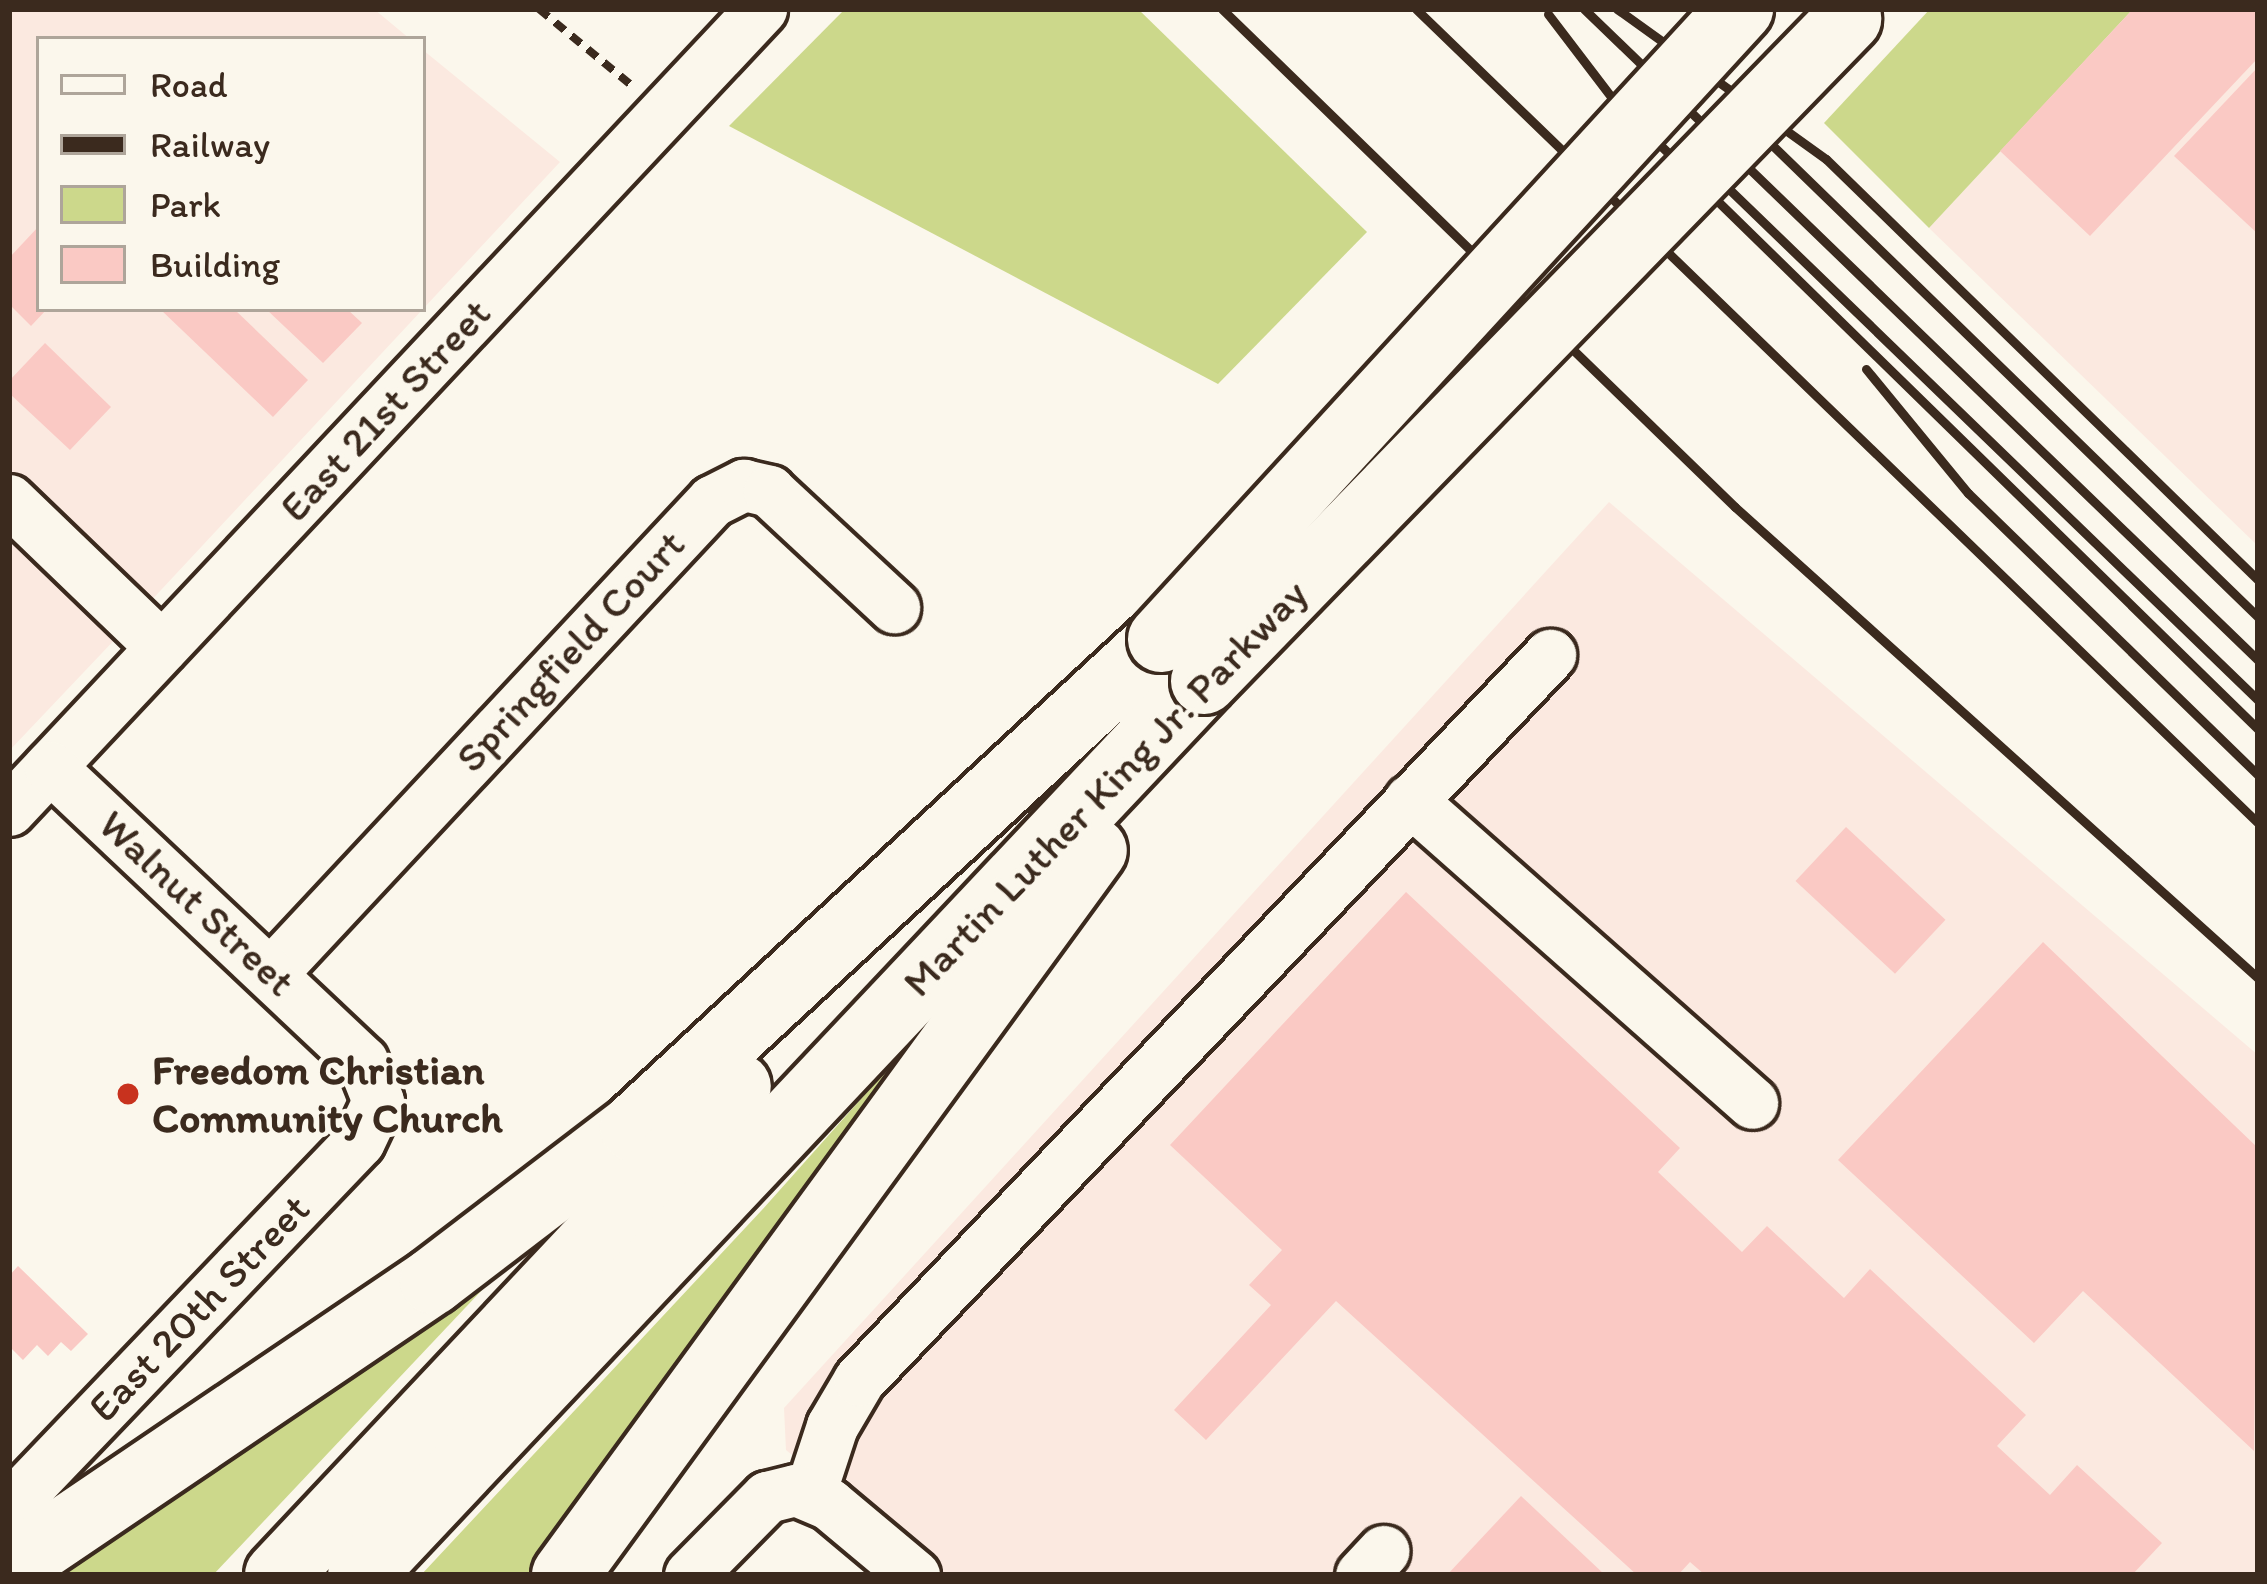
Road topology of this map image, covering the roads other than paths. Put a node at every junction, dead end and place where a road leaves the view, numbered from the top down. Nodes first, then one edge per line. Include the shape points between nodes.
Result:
1 (761, 9) edge
2 (1740, 9) edge
3 (1855, 12) edge
4 (17, 524) edge
5 (894, 607) dead end
6 (162, 647) junction
7 (1550, 655) dead end
8 (1182, 660) junction
9 (50, 767) junction
10 (1410, 800) junction
11 (9, 810) edge
12 (272, 971) junction
13 (378, 1101) joint
14 (1752, 1103) dead end
15 (810, 1493) junction
16 (9, 1507) edge
17 (9, 1568) edge
18 (278, 1575) edge
19 (361, 1575) edge
20 (565, 1575) edge
21 (690, 1575) edge
22 (914, 1575) edge

1 - 6 street, East 21st Street
2 - 8 highway, Martin Luther King Jr. Parkway, bridge
3 - 8 highway, Martin Luther King Jr. Parkway, bridge
4 - 6 street
5 - 12 street, Springfield Court via 769,491 744,485 712,501
6 - 9 street, East 21st Street
7 - 10 street
8 - 17 highway via 633,1128 433,1281
8 - 18 highway, Martin Luther King Jr. Parkway
8 - 19 highway, Martin Luther King Jr. Parkway
8 - 20 highway via 1094,850
9 - 11 street, East 21st Street
9 - 12 street, Walnut Street
10 - 14 street
10 - 15 street via 859,1380 832,1426
12 - 13 street, Walnut Street via 362,1061
13 - 16 street, East 20th Street via 359,1141
15 - 21 street via 767,1497
15 - 22 street

